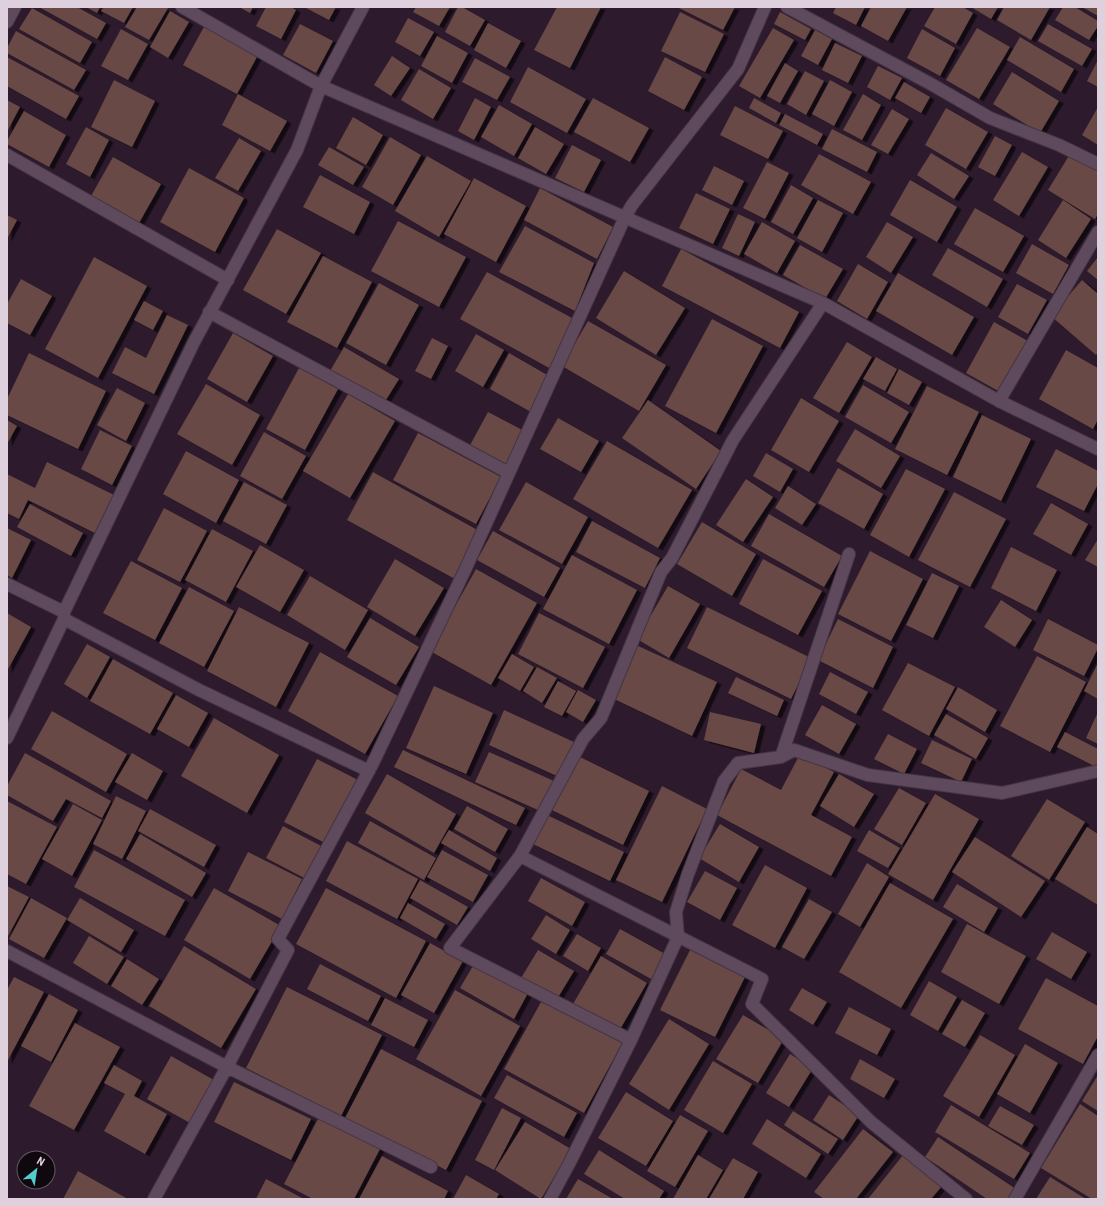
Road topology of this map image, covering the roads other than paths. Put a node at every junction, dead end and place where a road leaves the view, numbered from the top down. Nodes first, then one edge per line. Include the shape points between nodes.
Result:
1 (15, 7) edge
2 (182, 7) edge
3 (363, 7) edge
4 (765, 7) edge
5 (787, 7) edge
6 (7, 22) edge
7 (321, 86) junction
8 (7, 155) edge
9 (1098, 164) edge
10 (625, 217) junction
11 (1098, 232) edge
12 (228, 280) junction
13 (823, 303) junction
14 (209, 312) junction
15 (999, 401) junction
16 (1098, 449) edge
17 (508, 473) junction
18 (849, 554) dead end
19 (7, 584) edge
20 (64, 615) junction
21 (7, 738) edge
22 (781, 757) junction
23 (369, 771) junction
24 (1098, 771) edge
25 (520, 856) junction
26 (678, 937) junction
27 (7, 952) edge
28 (630, 1040) junction
29 (1098, 1055) edge
30 (227, 1066) junction
31 (431, 1167) dead end
32 (154, 1199) edge
33 (550, 1199) edge
34 (966, 1199) edge
35 (1015, 1199) edge

1 - 6 street
2 - 7 street
3 - 7 street
4 - 10 street via 738,69
5 - 9 street via 932,84 990,118 1059,145
7 - 10 street
7 - 12 street via 296,150
8 - 12 street
10 - 13 street
10 - 17 street
11 - 15 street
12 - 14 street
13 - 15 street
13 - 25 street via 733,440 672,558 661,572 600,718 583,739
14 - 17 street
14 - 20 street
15 - 16 street
17 - 23 street via 465,570
18 - 22 street
19 - 20 street
20 - 21 street
20 - 23 street via 198,690
22 - 24 street via 794,750 868,775 1002,793
22 - 26 street via 738,763 724,781 676,912
23 - 30 street via 278,939 288,950
25 - 26 street
25 - 28 street via 450,948
26 - 28 street
26 - 34 street via 762,979 752,1004 871,1122
27 - 30 street
28 - 33 street
29 - 35 street
30 - 31 street
30 - 32 street

